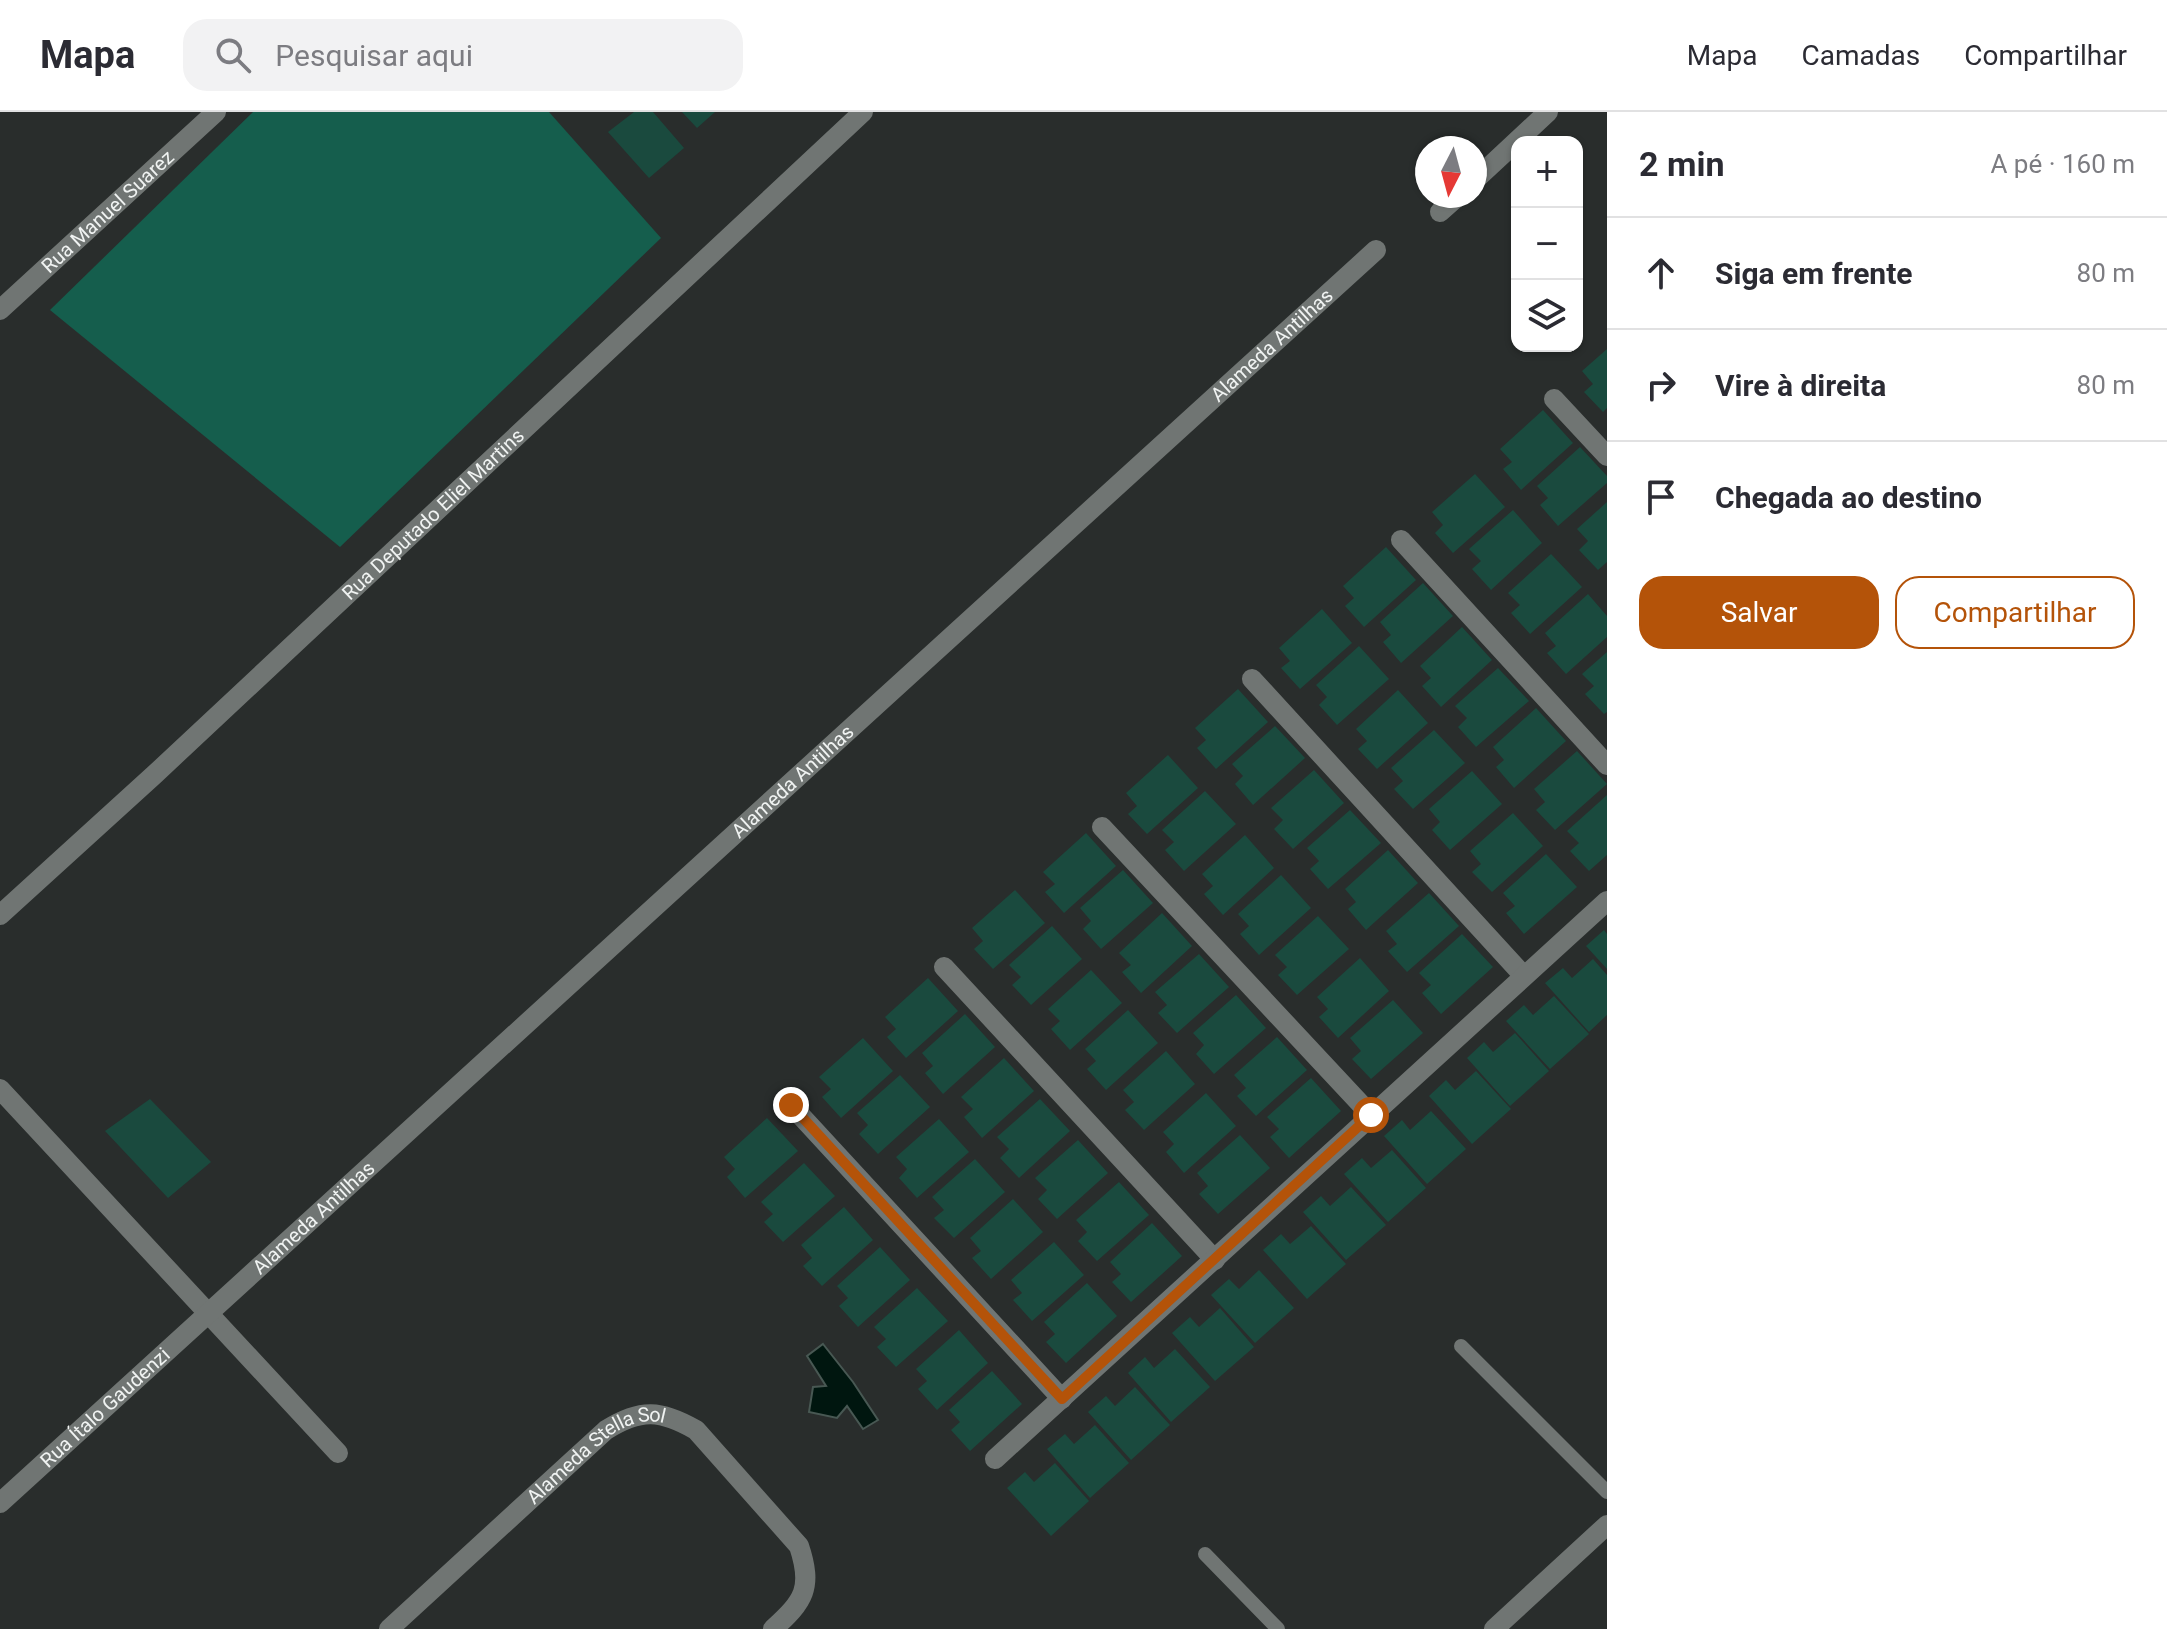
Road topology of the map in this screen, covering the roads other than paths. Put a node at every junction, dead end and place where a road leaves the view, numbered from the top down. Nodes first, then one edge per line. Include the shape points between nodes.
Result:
1 (216, 112) edge
2 (863, 112) edge
3 (1548, 112) edge
4 (1487, 169) edge
5 (1444, 208) edge
6 (1440, 212) dead end
7 (1376, 250) dead end
8 (0, 310) edge
9 (1554, 399) dead end
10 (1607, 456) edge
11 (1401, 540) dead end
12 (1252, 679) dead end
13 (1607, 765) edge
14 (1102, 827) dead end
15 (1607, 901) edge
16 (0, 915) edge
17 (944, 967) dead end
18 (1523, 975) junction
19 (0, 1089) edge
20 (791, 1105) dead end
21 (1371, 1115) junction
22 (1215, 1260) junction
23 (209, 1312) junction
24 (1461, 1346) dead end
25 (1062, 1399) junction
26 (338, 1453) dead end
27 (995, 1459) dead end
28 (1607, 1492) edge
29 (0, 1503) edge
30 (1607, 1525) edge
31 (1205, 1554) dead end
32 (389, 1629) edge
33 (773, 1629) edge
34 (1278, 1629) edge
35 (1494, 1629) edge

1 - 8 street, Rua Manuel Suarez
2 - 16 street, Rua Deputado Eliel Martins
3 - 4 street
5 - 6 street
7 - 23 street, Alameda Antilhas
9 - 10 street
11 - 13 street
12 - 18 street
14 - 21 street
15 - 18 street
17 - 22 street
18 - 21 street
19 - 23 street
20 - 25 street
21 - 22 street
22 - 25 street
23 - 26 street
23 - 29 street, Rua Ítalo Gaudenzi
24 - 28 lane
25 - 27 street
30 - 35 street
31 - 34 lane
32 - 33 street, Alameda Stella Sol via 606,1430 648,1413 696,1430 799,1546 806,1587 798,1606

